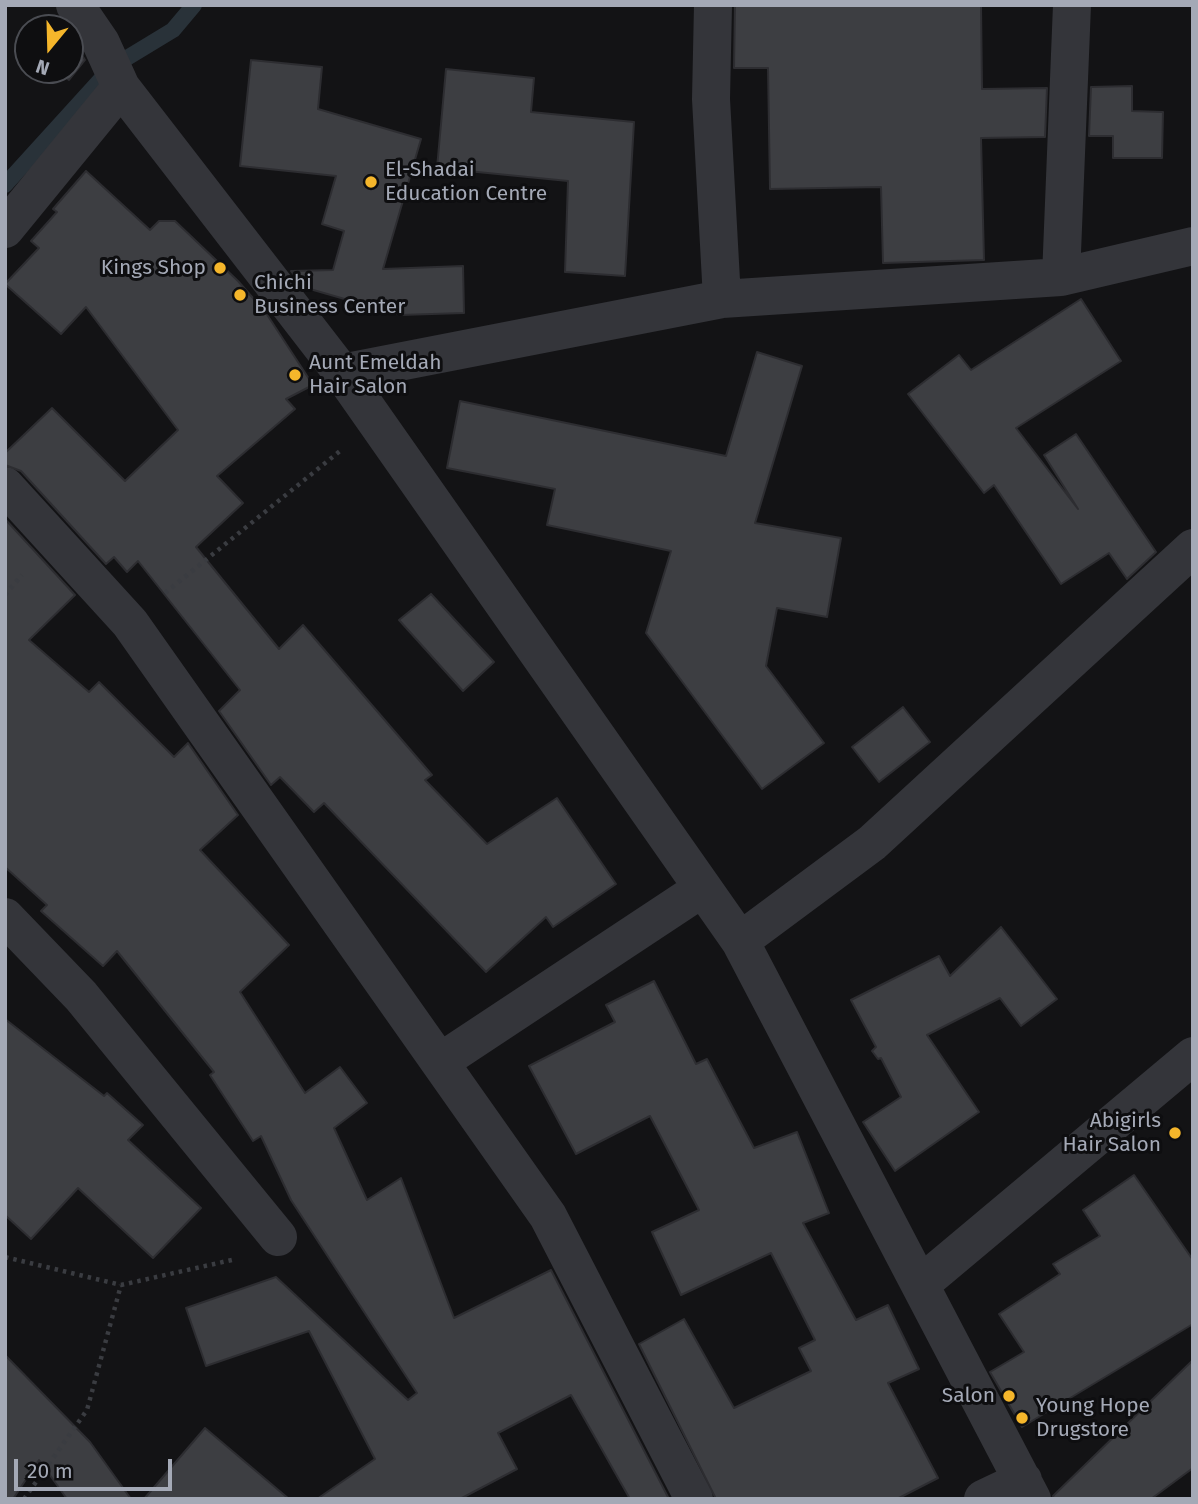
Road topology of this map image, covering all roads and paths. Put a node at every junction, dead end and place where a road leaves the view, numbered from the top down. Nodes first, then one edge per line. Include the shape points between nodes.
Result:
1 (75, 5) edge
2 (713, 5) edge
3 (1072, 5) edge
4 (121, 87) junction
5 (5, 229) edge
6 (1193, 246) edge
7 (1061, 277) junction
8 (722, 299) junction
9 (342, 373) junction
10 (376, 421) junction
11 (5, 486) edge
12 (1193, 548) edge
13 (130, 623) junction
14 (704, 888) junction
15 (5, 917) edge
16 (740, 942) junction
17 (1193, 1056) edge
18 (440, 1062) junction
19 (278, 1237) joint
20 (5, 1257) edge
21 (921, 1284) junction
22 (121, 1285) junction
23 (1027, 1490) edge
24 (24, 1499) edge
25 (694, 1499) edge
26 (983, 1499) edge

1 - 4 street via 101,43
2 - 8 street via 711,99
3 - 7 street
4 - 5 street
4 - 9 street
6 - 7 street
7 - 8 street
8 - 9 street
9 - 10 street
10 - 13 path
10 - 14 street
11 - 13 street
12 - 16 street via 872,843
13 - 18 street
14 - 16 street
14 - 18 street
15 - 19 street via 81,996
16 - 21 street
17 - 21 street
18 - 25 street via 548,1216
19 - 22 path via 253,1255
20 - 22 path
21 - 23 street
22 - 24 path via 87,1410
23 - 26 street

